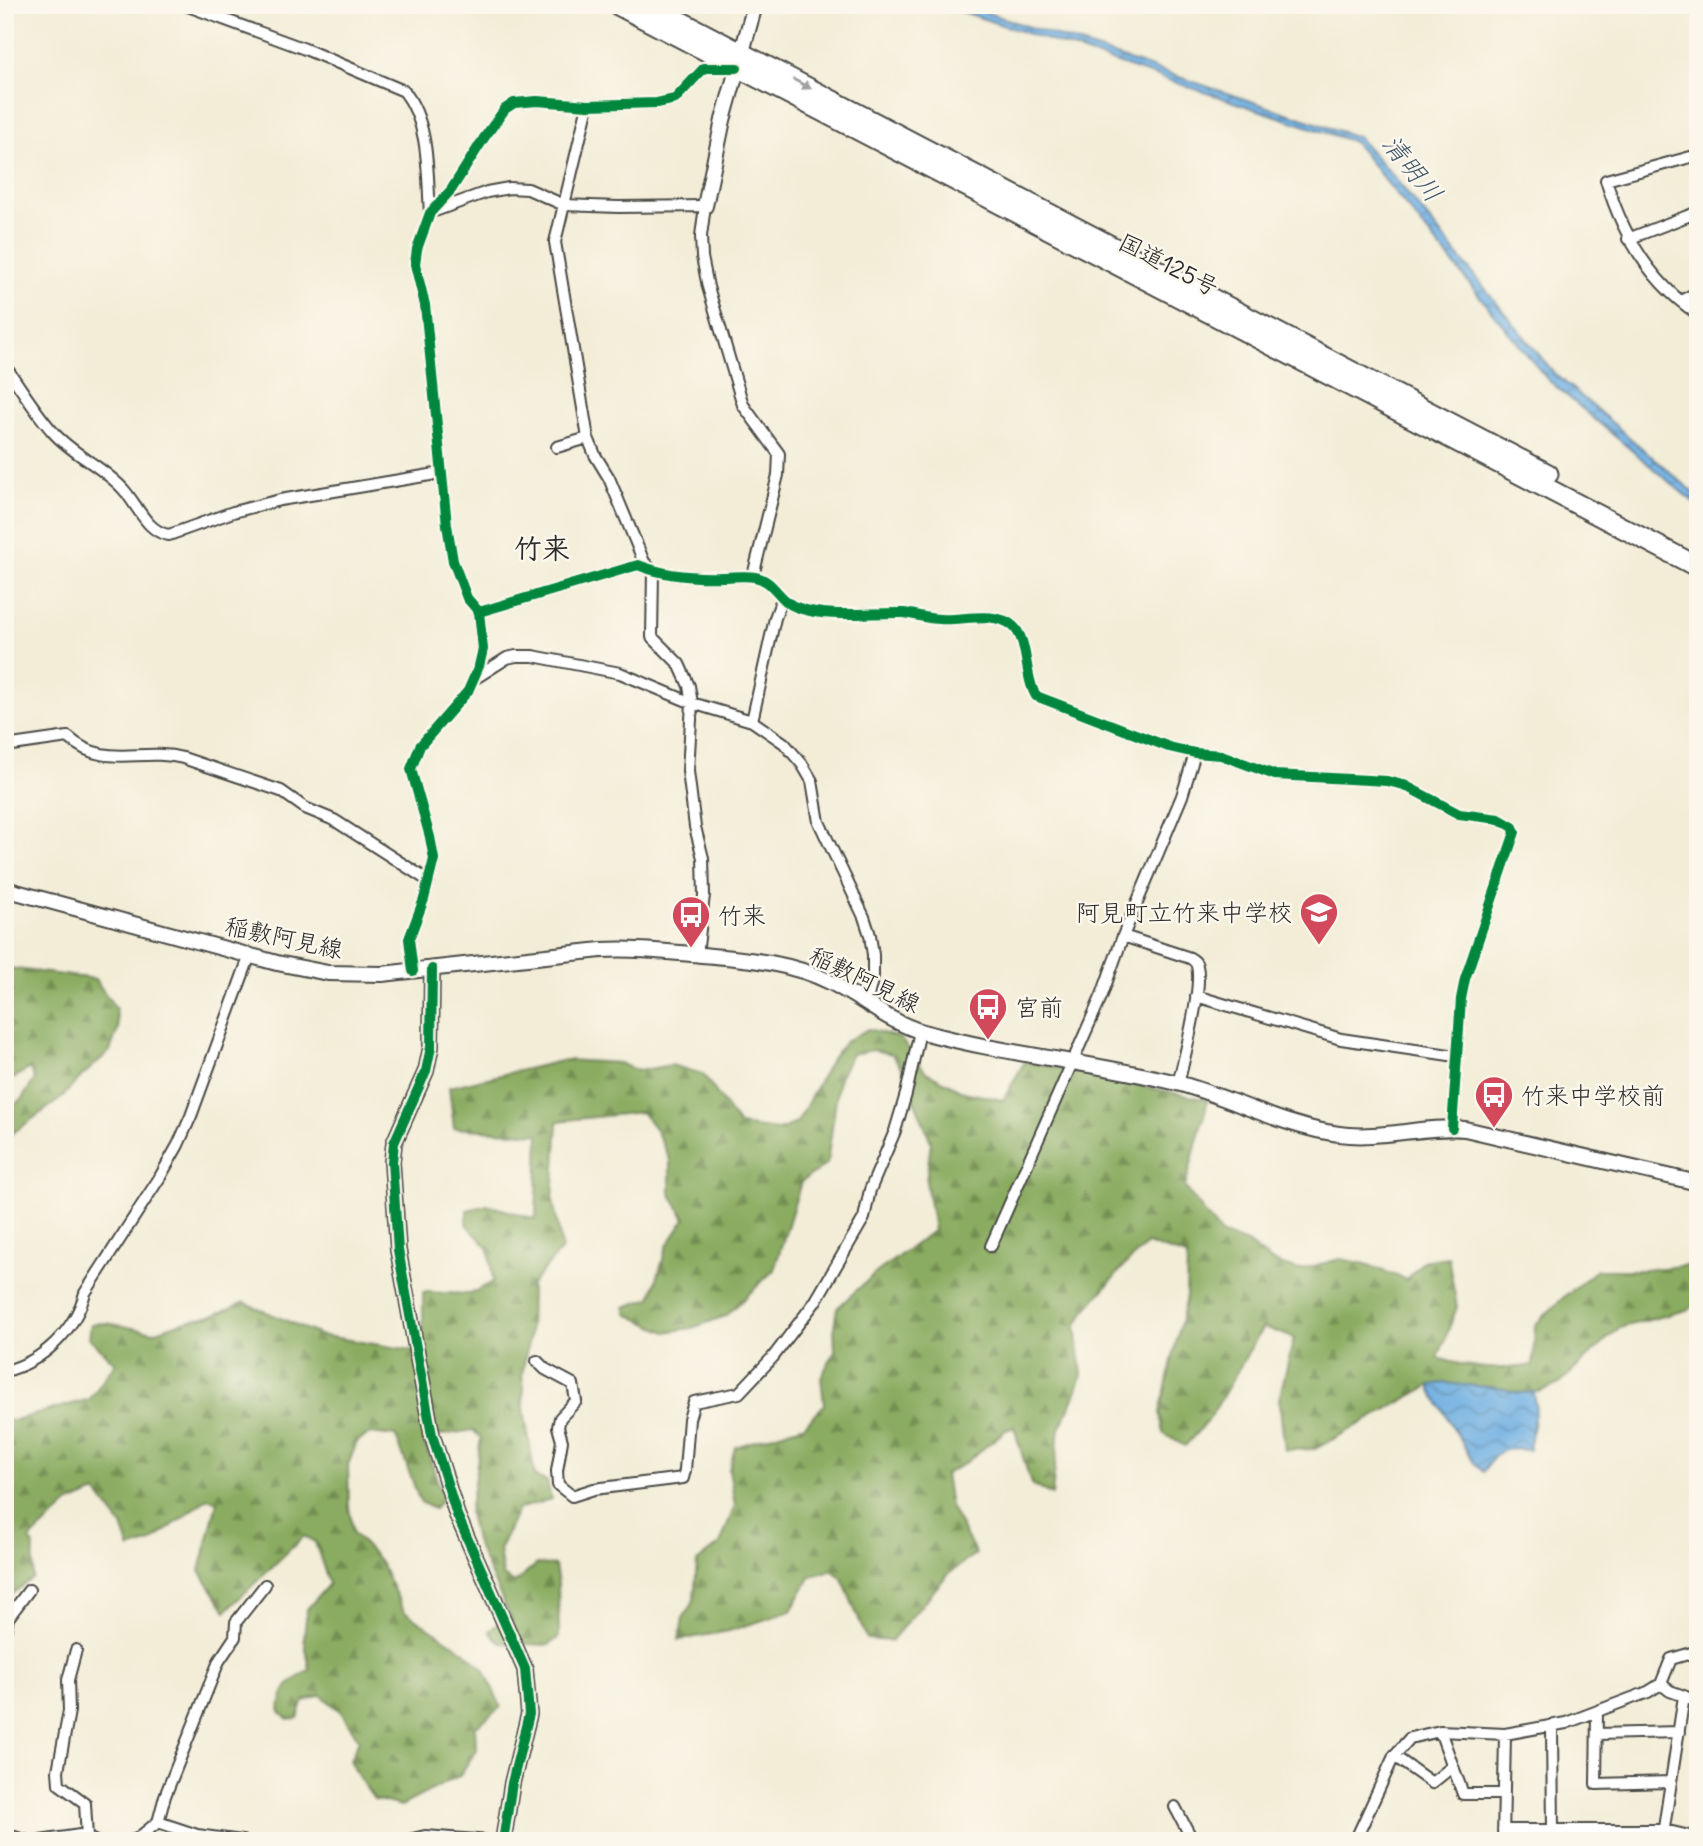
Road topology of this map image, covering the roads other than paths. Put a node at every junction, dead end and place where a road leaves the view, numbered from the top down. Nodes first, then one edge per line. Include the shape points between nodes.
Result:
1 (185, 5) edge
2 (618, 5) edge
3 (649, 5) edge
4 (755, 5) edge
5 (739, 60) junction
6 (588, 105) junction
7 (1698, 155) edge
8 (564, 205) junction
9 (705, 206) junction
10 (1698, 212) edge
11 (430, 213) junction
12 (1629, 239) junction
13 (1698, 292) edge
14 (1681, 300) junction
15 (1698, 314) edge
16 (5, 366) edge
17 (588, 438) junction
18 (557, 447) dead end
19 (442, 473) junction
20 (1698, 552) edge
21 (1698, 567) edge
22 (653, 571) junction
23 (753, 576) junction
24 (782, 599) junction
25 (479, 612) junction
26 (474, 679) junction
27 (692, 703) junction
28 (752, 721) junction
29 (5, 746) edge
30 (1195, 753) junction
31 (429, 881) junction
32 (5, 889) edge
33 (1123, 936) junction
34 (250, 955) junction
35 (698, 955) junction
36 (432, 969) junction
37 (413, 971) junction
38 (1196, 996) junction
39 (866, 1004) junction
40 (919, 1031) junction
41 (1456, 1056) junction
42 (1071, 1062) junction
43 (1178, 1084) junction
44 (1452, 1128) junction
45 (1698, 1183) edge
46 (991, 1246) dead end
47 (537, 1361) dead end
48 (5, 1371) edge
49 (265, 1585) dead end
50 (29, 1590) dead end
51 (5, 1633) edge
52 (76, 1650) dead end
53 (1698, 1651) edge
54 (1661, 1684) junction
55 (1684, 1696) junction
56 (1698, 1703) edge
57 (1597, 1712) junction
58 (1552, 1727) junction
59 (1440, 1731) junction
60 (1679, 1732) junction
61 (1505, 1734) junction
62 (1597, 1734) junction
63 (1394, 1756) junction
64 (1453, 1766) junction
65 (1671, 1783) junction
66 (1504, 1794) junction
67 (1175, 1807) dead end
68 (158, 1822) junction
69 (1553, 1831) junction
70 (5, 1834) edge
71 (1503, 1835) edge
72 (1663, 1835) edge
73 (1698, 1838) edge
74 (91, 1839) edge
75 (27, 1841) edge
76 (40, 1841) edge
77 (130, 1841) edge
78 (242, 1841) edge
79 (404, 1841) edge
80 (490, 1841) edge
81 (503, 1841) edge
82 (1193, 1841) edge
83 (1355, 1841) edge

1 - 11 street via 404,91 421,126
2 - 5 highway, 国道125号
3 - 5 highway, 国道125号
4 - 5 main road
5 - 6 street via 704,68 675,99
5 - 9 main road
5 -> 20 highway, 国道125号
5 - 21 highway, 国道125号
6 - 8 street
6 - 11 street via 537,101 514,103 505,109 451,190
7 - 12 street via 1606,180
8 - 9 street
8 - 11 street via 528,189 509,188
8 - 17 street via 555,242
9 - 23 street via 702,257 743,405 779,454
10 - 12 street
11 - 19 street via 415,264 425,305
12 - 14 street via 1643,262
13 - 14 street
14 - 15 street
16 - 19 street via 54,434 108,474 160,533 169,535 280,500
17 - 18 street
17 - 22 street via 643,562
19 - 25 street via 453,561 467,598
22 - 23 street via 720,578
22 - 25 street via 638,565
22 - 27 street via 652,637 679,664
23 - 24 street via 766,580
24 - 28 street
24 - 30 street via 819,612 1000,619 1016,629 1036,696
25 - 26 street via 483,649
26 - 27 street via 507,658 533,656 620,673
26 - 31 street via 420,746 411,769 433,850
27 - 28 street
27 - 35 street via 688,771 703,858 704,895
28 - 39 street via 784,743 812,781 819,822 870,935 873,976
29 - 31 street via 68,737 80,748 102,755 183,758 281,791
30 - 33 street via 1182,796
30 - 41 street via 1221,755 1290,777 1387,781 1459,814 1499,819 1513,827 1513,840 1465,979
31 - 37 street via 409,939
32 - 34 main road, 稲敷阿見線
33 - 38 street via 1195,962
33 - 42 street
34 - 37 main road, 稲敷阿見線 via 328,973
34 - 48 street via 191,1116 160,1177 61,1337 36,1360
35 - 36 main road, 稲敷阿見線 via 635,948
35 - 39 main road, 稲敷阿見線 via 783,965 830,982
36 - 37 main road, 稲敷阿見線
36 - 81 main road via 431,1047 426,1071 394,1143 398,1250 432,1435 457,1515 525,1670 529,1714
38 - 41 street via 1341,1039
38 - 43 street
39 - 40 main road, 稲敷阿見線
40 - 42 main road, 稲敷阿見線
40 - 47 street via 906,1094 864,1218 815,1302 756,1375 739,1393 694,1402 683,1478 572,1496 558,1485 562,1441 558,1427 576,1401 576,1391 573,1384
41 - 44 street
42 - 43 main road, 稲敷阿見線
42 - 46 street
43 - 44 main road, 稲敷阿見線 via 1339,1134
44 - 45 main road, 稲敷阿見線
49 - 68 street via 236,1622 234,1637 215,1671
50 - 51 street via 8,1618
52 - 74 street via 68,1680 69,1711 59,1784 85,1803
53 - 54 street via 1671,1659
54 - 55 street
54 - 57 street
55 - 56 street
55 - 60 street
57 - 58 street
57 - 62 street
58 - 61 street
58 - 69 street
59 - 61 street
59 - 63 street via 1410,1738
59 - 64 street
60 - 62 street
60 - 65 street
61 - 66 street
62 - 65 street via 1596,1784
63 - 64 street via 1432,1783
63 - 83 street
64 - 66 street via 1463,1794
65 - 72 street
66 - 71 street
67 - 82 street
68 - 77 street
68 - 78 street via 197,1835
69 - 71 street
69 - 72 street
70 - 75 street
72 - 73 street
74 - 76 street via 80,1835
79 - 80 street via 425,1836

